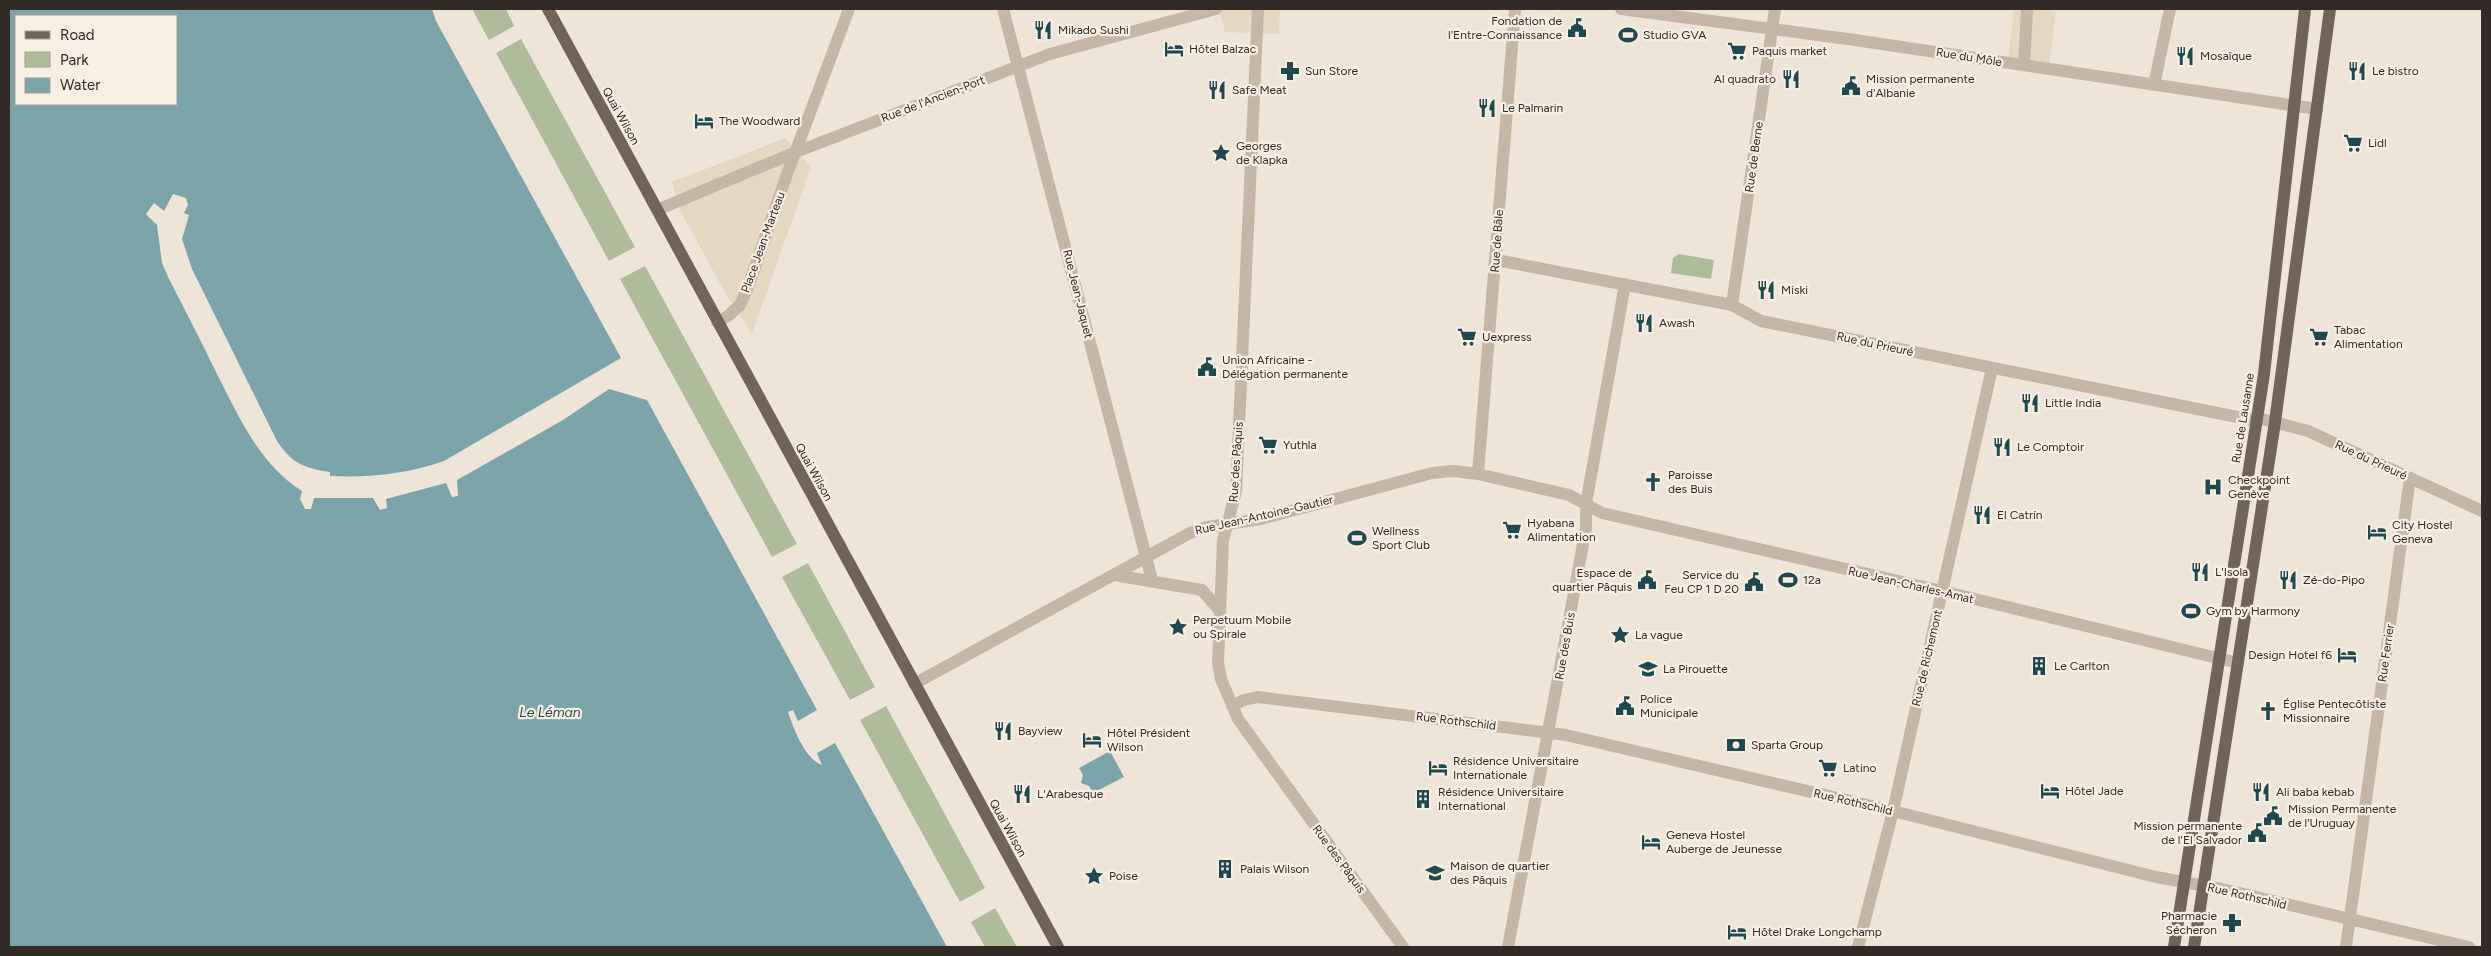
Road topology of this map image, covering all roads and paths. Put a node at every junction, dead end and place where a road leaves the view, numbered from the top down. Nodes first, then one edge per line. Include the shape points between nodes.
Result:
1 (548, 9) edge
2 (849, 9) edge
3 (1003, 9) edge
4 (1216, 9) edge
5 (1258, 9) edge
6 (1515, 9) edge
7 (1621, 9) edge
8 (1775, 9) edge
9 (2027, 9) edge
10 (2170, 9) edge
11 (2305, 9) edge
12 (2330, 9) edge
13 (1772, 28) junction
14 (2024, 65) junction
15 (1020, 66) junction
16 (2154, 84) junction
17 (2295, 106) junction
18 (2317, 109) junction
19 (796, 152) junction
20 (657, 210) junction
21 (1496, 260) junction
22 (1625, 284) junction
23 (1732, 305) junction
24 (717, 322) junction
25 (1992, 368) junction
26 (2257, 420) junction
27 (2275, 422) junction
28 (1478, 474) junction
29 (2410, 478) junction
30 (1586, 504) junction
31 (2482, 511) edge
32 (1228, 523) junction
33 (1146, 557) junction
34 (1114, 575) junction
35 (1152, 580) junction
36 (1942, 591) junction
37 (1220, 611) junction
38 (2219, 659) junction
39 (2238, 663) junction
40 (914, 684) junction
41 (1232, 706) junction
42 (1548, 732) junction
43 (1893, 811) junction
44 (2183, 882) junction
45 (2204, 886) junction
46 (2349, 920) junction
47 (1058, 947) edge
48 (1403, 947) edge
49 (1508, 947) edge
50 (1858, 947) edge
51 (2174, 947) edge
52 (2194, 947) edge
53 (2346, 947) edge
54 (2468, 947) edge

1 - 20 main road, Quai Wilson
2 - 19 street, Place Jean-Marteau
3 - 15 street, Rue Jean-Jaquet
4 - 15 street, Rue de l'Ancien-Port via 1050,54
5 - 32 street, Rue des Pâquis via 1236,491
6 - 21 street, Rue de Bâle
7 - 13 street, Rue du Môle
8 - 13 street, Rue de Berne
9 - 14 street
10 - 16 street
11 - 17 main road, Rue de Lausanne
12 - 18 main road
13 - 14 street, Rue du Môle
13 - 23 street, Rue de Berne
14 - 16 street, Rue du Môle
15 - 19 street, Rue de l'Ancien-Port
15 - 33 street, Rue Jean-Jaquet
16 - 17 street, Rue du Môle
17 - 18 street, Rue du Môle
17 - 26 main road, Rue de Lausanne
18 - 27 main road
19 - 20 street, Rue de l'Ancien-Port
19 - 24 street, Place Jean-Marteau via 740,306
20 - 24 main road, Quai Wilson
21 - 22 street, Rue du Prieuré
21 - 28 street, Rue de Bâle
22 - 23 street, Rue du Prieuré
22 - 30 street, Rue des Buis
23 - 25 street, Rue du Prieuré via 1761,321
24 - 40 main road, Quai Wilson
25 - 26 street, Rue du Prieuré
25 - 36 street, Rue de Richemont
26 - 27 street, Rue du Prieuré
26 - 38 main road, Rue de Lausanne
27 - 29 street, Rue du Prieuré via 2308,431
27 - 39 main road
28 - 30 street, Rue Jean-Antoine-Gautier via 1569,495
28 - 32 street, Rue Jean-Antoine-Gautier via 1432,473 1261,518
29 - 31 street, Rue du Prieuré
29 - 46 street, Rue Ferrier
30 - 36 street, Rue Jean-Charles-Amat via 1602,514
30 - 42 street, Rue des Buis via 1586,528
32 - 33 street, Rue Jean-Antoine-Gautier via 1190,533
32 - 37 street, Rue des Pâquis via 1223,541
33 - 34 street, Rue Jean-Antoine-Gautier
33 - 35 street, Rue Jean-Jaquet
34 - 35 street
34 - 40 street, Rue Jean-Antoine-Gautier
35 - 37 street via 1202,590
36 - 38 street, Rue Jean-Charles-Amat
36 - 43 street, Rue de Richemont
37 - 41 street, Rue des Pâquis via 1218,663
38 - 39 street, Rue Jean-Charles-Amat
38 - 44 main road, Rue de Lausanne
39 - 45 main road
40 - 47 main road, Quai Wilson
41 - 42 street, Rue Rothschild via 1258,697
41 - 48 street, Rue des Pâquis via 1260,750
42 - 43 street, Rue Rothschild
42 - 49 street, Rue des Buis
43 - 44 street, Rue Rothschild
43 - 50 street, Rue de Richemont
44 - 45 street, Rue Rothschild
44 - 51 main road, Rue de Lausanne
45 - 46 street, Rue Rothschild
45 - 52 main road
46 - 53 street, Rue Ferrier
46 - 54 street, Rue Rothschild

